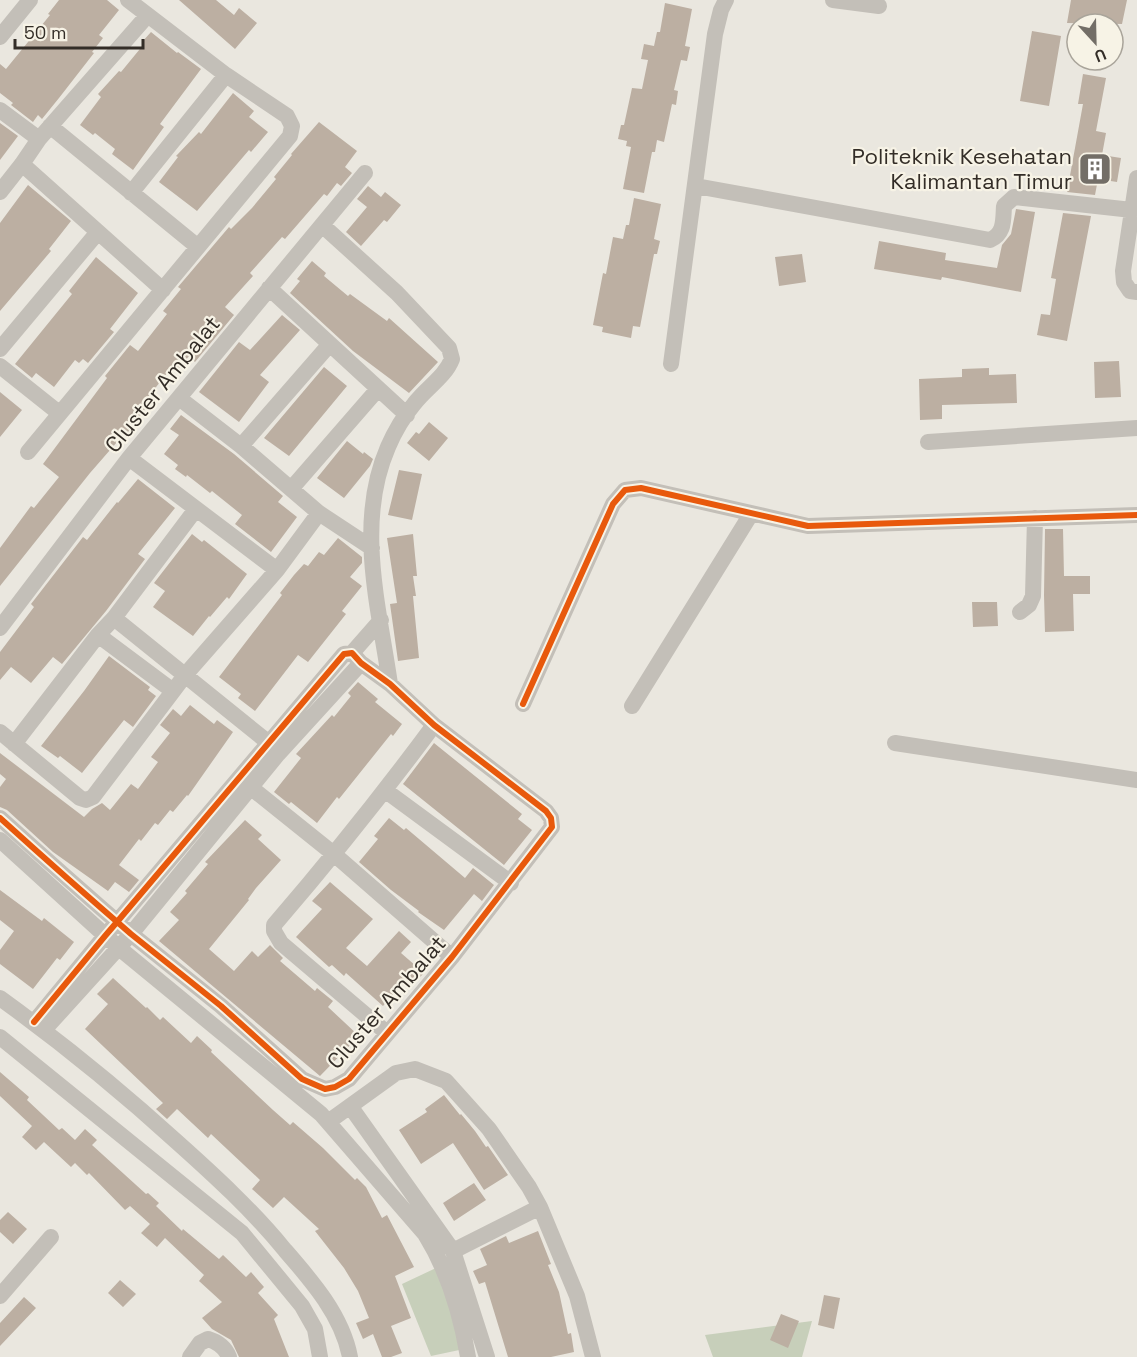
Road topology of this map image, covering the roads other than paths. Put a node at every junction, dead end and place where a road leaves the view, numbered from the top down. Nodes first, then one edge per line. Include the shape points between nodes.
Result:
1 (30, 0) edge
2 (128, 0) edge
3 (726, 0) edge
4 (833, 0) edge
5 (879, 6) dead end
6 (147, 16) junction
7 (0, 37) edge
8 (226, 75) junction
9 (0, 110) edge
10 (45, 133) junction
11 (22, 164) junction
12 (365, 173) dead end
13 (1137, 178) edge
14 (696, 186) junction
15 (0, 192) edge
16 (131, 192) junction
17 (1132, 210) junction
18 (322, 225) junction
19 (98, 231) junction
20 (198, 248) junction
21 (269, 288) junction
22 (163, 290) junction
23 (1137, 292) edge
24 (330, 344) junction
25 (0, 349) edge
26 (671, 364) dead end
27 (0, 366) edge
28 (378, 389) junction
29 (179, 398) junction
30 (58, 413) junction
31 (407, 416) junction
32 (1137, 428) edge
33 (928, 441) dead end
34 (241, 446) junction
35 (28, 452) dead end
36 (129, 458) junction
37 (291, 489) junction
38 (196, 509) junction
39 (319, 513) junction
40 (751, 514) junction
41 (1137, 515) edge
42 (1035, 518) junction
43 (372, 548) junction
44 (277, 570) junction
45 (1020, 612) dead end
46 (114, 618) junction
47 (381, 620) junction
48 (0, 628) edge
49 (98, 635) junction
50 (356, 658) junction
51 (186, 674) junction
52 (390, 684) junction
53 (173, 691) junction
54 (523, 704) dead end
55 (632, 706) dead end
56 (434, 725) junction
57 (0, 732) edge
58 (269, 743) junction
59 (895, 743) dead end
60 (14, 744) junction
61 (1137, 780) edge
62 (245, 783) junction
63 (386, 791) junction
64 (0, 818) edge
65 (0, 840) edge
66 (335, 855) junction
67 (510, 883) junction
68 (117, 922) junction
69 (131, 934) junction
70 (105, 936) junction
71 (119, 948) junction
72 (452, 957) junction
73 (0, 998) edge
74 (39, 1026) junction
75 (387, 1033) junction
76 (0, 1037) edge
77 (347, 1108) junction
78 (328, 1122) junction
79 (540, 1207) junction
80 (258, 1217) junction
81 (242, 1233) junction
82 (51, 1237) dead end
83 (453, 1251) junction
84 (0, 1296) edge
85 (190, 1357) edge
86 (229, 1357) edge
87 (320, 1357) edge
88 (350, 1357) edge
89 (468, 1357) edge
90 (487, 1357) edge
91 (593, 1357) edge

1 - 7 street
2 - 6 street
3 - 14 street via 715,34
4 - 5 street
6 - 8 street
6 - 10 street
8 - 16 street
8 - 20 street via 287,116 292,126 290,136
9 - 10 street
10 - 11 street
10 - 16 street
11 - 15 street
11 - 19 street
12 - 18 street, Cluster Ambalat
13 - 17 street
14 - 17 street via 990,240 1002,230 1004,206 1014,197
14 - 26 street
16 - 20 street
17 - 23 street via 1123,271 1124,282 1130,291
18 - 21 street, Cluster Ambalat
18 - 31 street via 397,293 448,348 452,358 449,367 413,404
19 - 22 street
19 - 25 street
20 - 22 street
21 - 24 street
21 - 29 street, Cluster Ambalat
22 - 30 street
24 - 28 street
24 - 34 street
27 - 30 street
28 - 31 street
28 - 37 street
29 - 34 street
29 - 36 street, Cluster Ambalat
30 - 35 street
31 - 43 street via 388,447 376,486 370,522
32 - 33 street
34 - 37 street
36 - 38 street
36 - 48 street, Cluster Ambalat
37 - 39 street
38 - 44 street
38 - 46 street
39 - 43 street
39 - 44 street
40 - 42 street via 808,526
40 - 54 street via 641,488 625,490 613,504
40 - 55 street
41 - 42 street
42 - 45 street via 1033,596
43 - 47 street
44 - 51 street
46 - 49 street
46 - 51 street
47 - 50 street
47 - 52 street
49 - 53 street
49 - 60 street
50 - 52 street, Cluster Ambalat
50 - 58 street via 344,654
50 - 62 street via 278,754
51 - 53 street
51 - 58 street
52 - 56 street, Cluster Ambalat
53 - 60 street via 93,797 86,800
56 - 63 street
56 - 67 street, Cluster Ambalat via 551,818 552,827
57 - 60 street
58 - 62 street
59 - 61 street
62 - 66 street
62 - 68 street
62 - 69 street
63 - 66 street
63 - 67 street
64 - 68 street, Cluster Ambalat
65 - 70 street
66 - 72 street
66 - 75 street via 274,925 274,931 281,943
67 - 72 street, Cluster Ambalat
68 - 69 street, Cluster Ambalat
68 - 70 street
69 - 71 street
69 - 75 street, Cluster Ambalat via 302,1079 314,1085 325,1089 349,1079
70 - 71 street
70 - 74 street
71 - 74 street
71 - 78 street
72 - 75 street, Cluster Ambalat
73 - 74 street
74 - 80 street via 129,1098
76 - 81 street
77 - 78 street
77 - 79 street via 396,1073 415,1069 446,1081 489,1129
77 - 83 street
78 - 89 street via 434,1249 464,1328
79 - 83 street
79 - 91 street via 577,1296
80 - 81 street
80 - 88 street via 325,1300 343,1333
81 - 87 street via 302,1306 315,1329
82 - 84 street
83 - 90 street
85 - 86 street via 208,1339 218,1342

